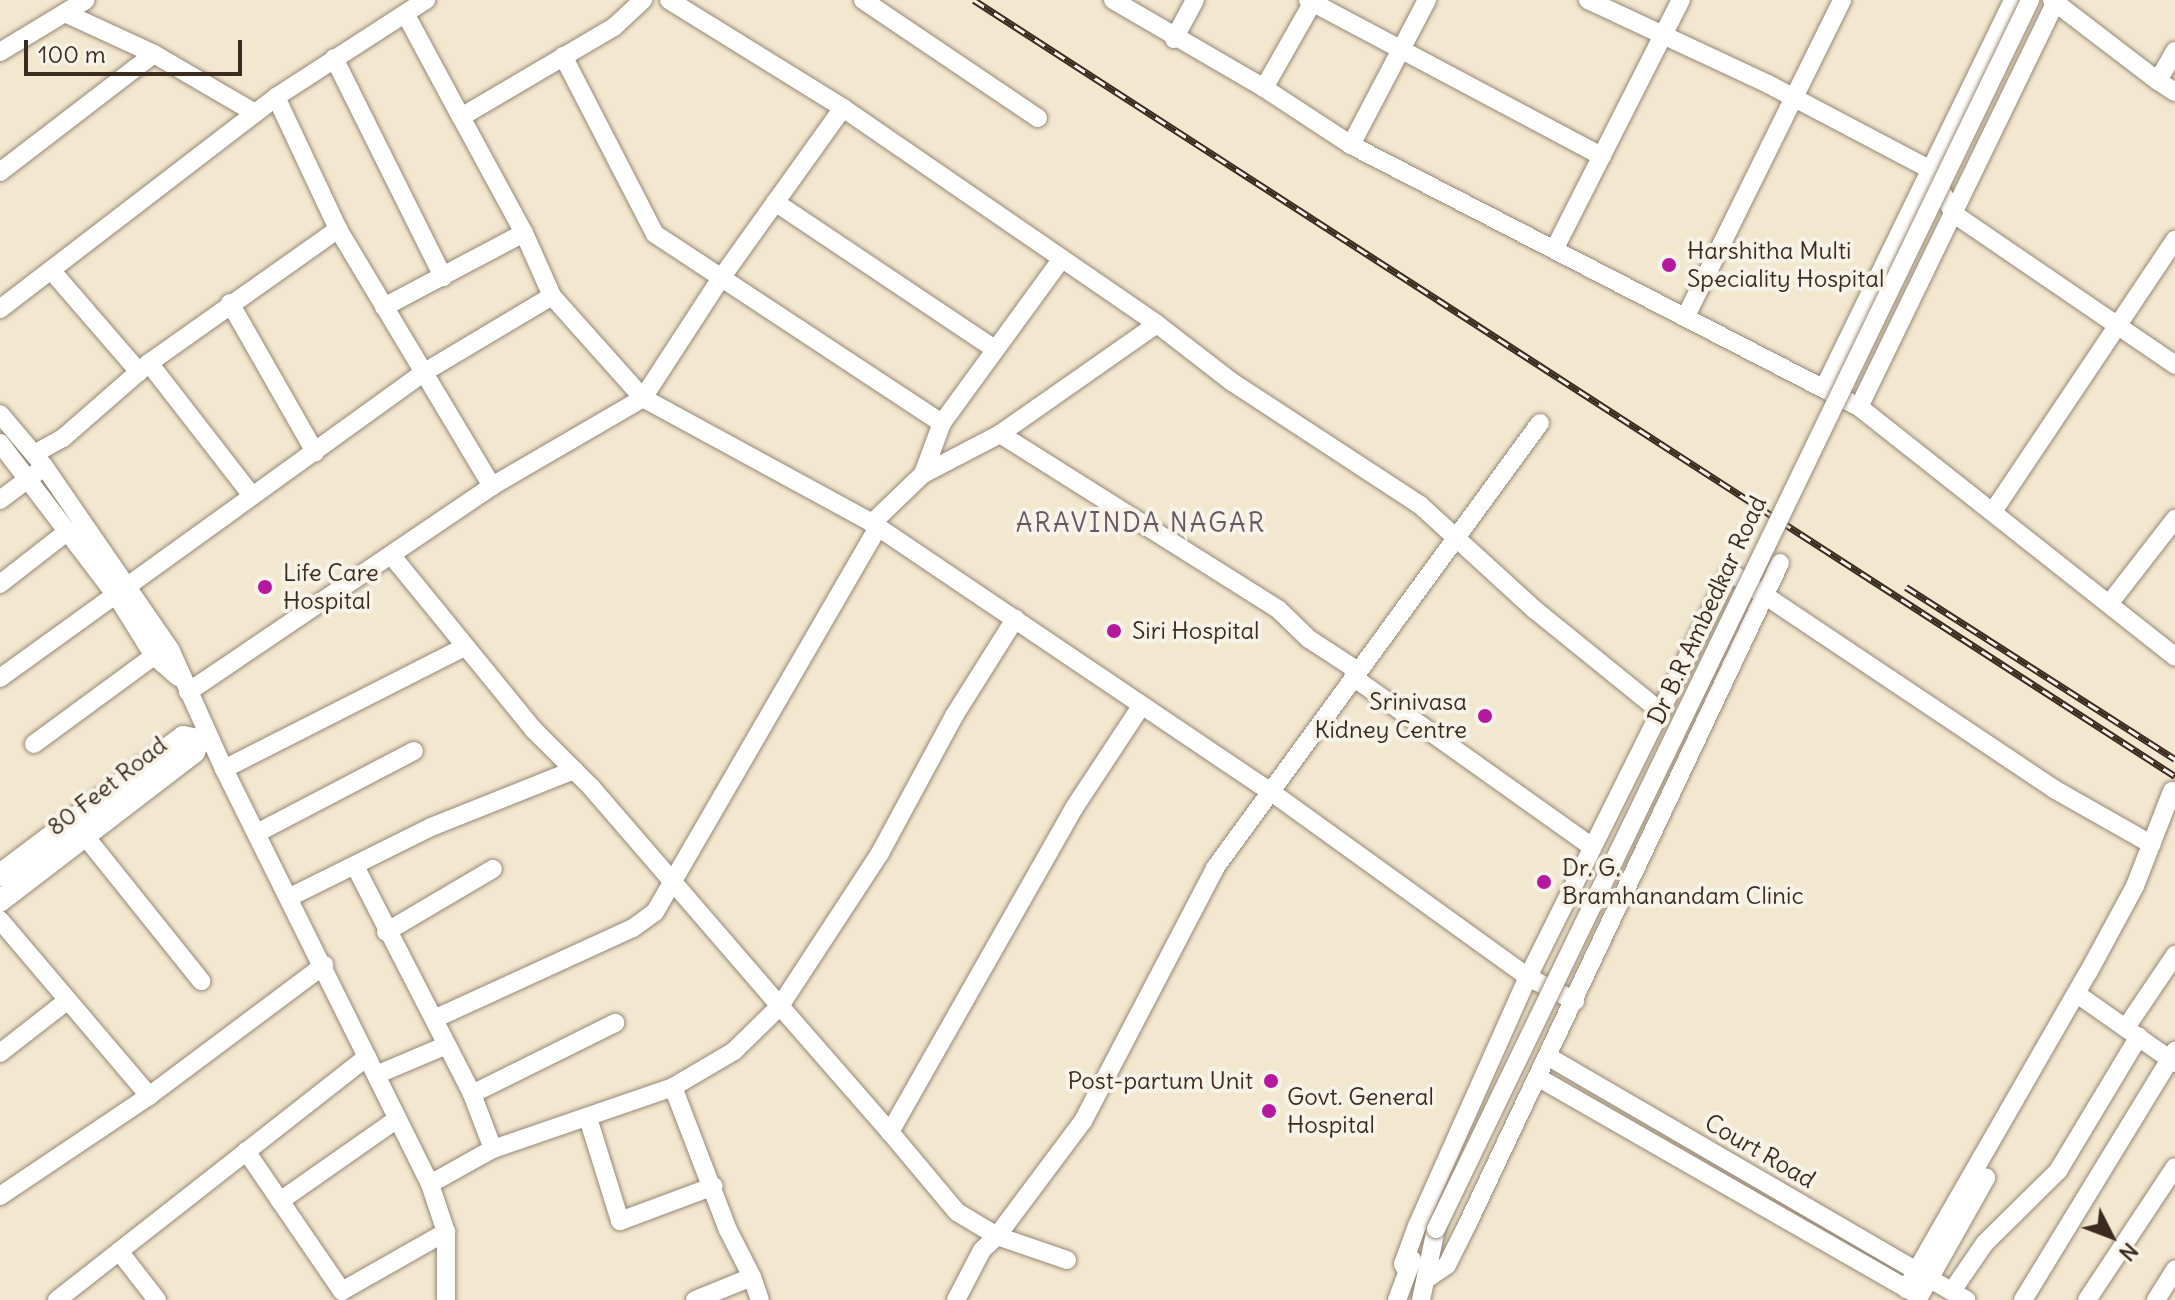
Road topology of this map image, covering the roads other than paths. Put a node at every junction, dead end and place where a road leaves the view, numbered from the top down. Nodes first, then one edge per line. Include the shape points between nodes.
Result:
1 (86, 0) edge
2 (426, 0) edge
3 (643, 0) edge
4 (669, 0) edge
5 (863, 0) edge
6 (1113, 0) edge
7 (1195, 0) edge
8 (1427, 0) edge
9 (1588, 0) edge
10 (1681, 0) edge
11 (1842, 0) edge
12 (2013, 0) edge
13 (2030, 0) edge
14 (1312, 1) edge
15 (2055, 1) edge
16 (65, 13) junction
17 (406, 15) junction
18 (1664, 36) junction
19 (1174, 39) junction
20 (1401, 51) junction
21 (2175, 51) edge
22 (0, 52) edge
23 (154, 54) junction
24 (563, 56) junction
25 (334, 58) junction
26 (2158, 81) junction
27 (1264, 88) junction
28 (2175, 92) edge
29 (276, 97) junction
30 (1793, 98) junction
31 (843, 108) junction
32 (255, 113) junction
33 (461, 117) junction
34 (1038, 118) dead end
35 (1351, 145) junction
36 (1602, 156) junction
37 (1929, 169) junction
38 (0, 172) edge
39 (775, 202) junction
40 (1954, 214) junction
41 (338, 229) junction
42 (524, 233) junction
43 (2175, 240) edge
44 (1555, 248) junction
45 (1061, 260) junction
46 (51, 270) junction
47 (443, 277) junction
48 (719, 281) junction
49 (552, 296) junction
50 (230, 303) junction
51 (384, 307) junction
52 (0, 309) edge
53 (1687, 314) junction
54 (2118, 322) junction
55 (1157, 324) junction
56 (993, 348) junction
57 (2175, 365) edge
58 (144, 367) junction
59 (423, 373) junction
60 (1824, 388) junction
61 (643, 398) junction
62 (1859, 407) junction
63 (0, 414) edge
64 (942, 423) junction
65 (1540, 423) dead end
66 (1000, 434) junction
67 (0, 443) edge
68 (315, 452) junction
69 (39, 460) junction
70 (923, 474) junction
71 (29, 478) junction
72 (492, 486) junction
73 (252, 496) junction
74 (0, 500) edge
75 (1994, 510) junction
76 (2175, 519) edge
77 (875, 525) junction
78 (68, 531) junction
79 (1456, 537) junction
80 (392, 556) junction
81 (1780, 563) dead end
82 (0, 584) edge
83 (122, 590) junction
84 (1767, 592) junction
85 (2109, 604) junction
86 (1015, 619) junction
87 (464, 647) junction
88 (154, 656) junction
89 (2175, 657) edge
90 (1355, 674) junction
91 (0, 678) edge
92 (184, 686) junction
93 (1142, 705) junction
94 (1661, 712) junction
95 (203, 737) junction
96 (34, 744) dead end
97 (414, 751) dead end
98 (224, 769) junction
99 (574, 770) junction
100 (1270, 791) junction
101 (2172, 791) dead end
102 (2173, 825) edge
103 (257, 833) junction
104 (85, 836) junction
105 (2151, 844) junction
106 (1591, 846) junction
107 (355, 866) junction
108 (493, 869) dead end
109 (0, 875) edge
110 (673, 886) junction
111 (290, 897) junction
112 (0, 901) edge
113 (0, 920) edge
114 (386, 932) junction
115 (2175, 955) edge
116 (324, 965) junction
117 (1528, 977) junction
118 (201, 981) dead end
119 (2081, 996) junction
120 (68, 1000) junction
121 (1575, 1001) junction
122 (780, 1006) junction
123 (434, 1019) junction
124 (615, 1023) dead end
125 (2133, 1031) junction
126 (447, 1045) junction
127 (0, 1053) edge
128 (367, 1057) junction
129 (1549, 1057) junction
130 (2173, 1058) edge
131 (376, 1075) junction
132 (1539, 1078) junction
133 (673, 1087) junction
134 (472, 1094) junction
135 (149, 1096) junction
136 (588, 1118) junction
137 (397, 1119) junction
138 (890, 1132) junction
139 (493, 1149) junction
140 (246, 1151) junction
141 (2175, 1167) edge
142 (430, 1184) junction
143 (714, 1186) junction
144 (0, 1196) edge
145 (280, 1201) junction
146 (446, 1232) junction
147 (997, 1236) junction
148 (1434, 1236) junction
149 (119, 1251) junction
150 (1067, 1260) dead end
151 (2175, 1270) edge
152 (1407, 1271) junction
153 (1925, 1273) junction
154 (752, 1277) junction
155 (1428, 1278) junction
156 (1917, 1295) edge
157 (1959, 1295) edge
158 (345, 1296) edge
159 (57, 1300) edge
160 (157, 1300) edge
161 (446, 1300) edge
162 (695, 1300) edge
163 (760, 1300) edge
164 (956, 1300) edge
165 (1397, 1300) edge
166 (1421, 1300) edge
167 (2023, 1300) edge
168 (2087, 1300) edge
169 (2156, 1300) edge

1 - 16 street
2 - 17 street
3 - 24 street via 614,27
4 - 31 street
5 - 34 street
6 - 19 street
7 - 19 street
8 - 20 street
9 - 18 street
10 - 18 street
11 - 30 street
12 - 37 street
13 - 148 street, Dr B.R Ambedkar Road, bridge
14 - 20 street
14 - 27 street
15 - 26 street
15 - 40 street
16 - 22 street
16 - 23 street
17 - 25 street
17 - 33 street
18 - 30 street
18 - 36 street
19 - 27 street
20 - 35 street
20 - 36 street
21 - 26 street
23 - 32 street
23 - 38 street
24 - 33 street
24 - 48 street via 644,220
25 - 29 street
25 - 47 street
26 - 28 street
27 - 35 street
29 - 32 street
29 - 41 street
30 - 37 street
30 - 53 street
31 - 39 street
31 - 45 street
32 - 46 street
33 - 42 street
35 - 44 street
36 - 44 street
37 - 40 street
37 - 60 street
39 - 48 street
39 - 56 street
40 - 54 street
40 - 62 street
41 - 50 street
41 - 51 street
42 - 47 street
42 - 49 street
43 - 54 street
44 - 53 street
45 - 55 street
45 - 56 street
46 - 52 street
46 - 58 street
47 - 51 street
48 - 61 street
48 - 64 street
49 - 59 street
49 - 61 street
50 - 58 street
50 - 68 street
51 - 59 street
53 - 60 street
54 - 57 street
54 - 75 street
55 - 66 street
55 - 79 street via 1258,400 1420,505
56 - 64 street
58 - 69 street
58 - 73 street
59 - 68 street
59 - 72 street
60 - 62 street
61 - 72 street
61 - 77 street
62 - 75 street
63 - 69 street
64 - 70 street
65 - 79 street
66 - 70 street
66 - 90 street via 1278,609
67 - 71 street
68 - 73 street
69 - 71 street
69 - 83 street
70 - 77 street
71 - 74 street
71 - 78 street
72 - 80 street
73 - 83 street
75 - 85 street
76 - 85 street
77 - 86 street
77 - 110 street
78 - 82 street
78 - 83 street
79 - 90 street
79 - 94 street via 1535,610
80 - 87 street
80 - 92 street
81 - 84 street
83 - 88 street
83 - 91 street
83 - 92 street via 170,649
84 - 94 street via 1730,572
84 - 105 street via 2054,789
84 - 121 street
85 - 89 street
86 - 93 street
86 - 122 street via 954,716 880,853
87 - 98 street
87 - 99 street
88 - 92 street
88 - 96 street
90 - 100 street
90 - 106 street
92 - 95 street
93 - 100 street
93 - 138 street via 1074,808
94 - 106 street
95 - 98 street
95 - 104 main road, 80 Feet Road via 194,752
95 - 109 main road, 80 Feet Road via 183,737
97 - 103 street
98 - 103 street
99 - 107 street via 431,827
99 - 110 street
100 - 117 street
100 - 147 street via 1174,938 1083,1121
101 - 105 street
102 - 119 street via 2143,891
103 - 111 street
104 - 112 main road, 80 Feet Road
104 - 118 street
105 - 119 street
106 - 117 street
107 - 111 street
107 - 114 street
108 - 114 street
110 - 122 street
110 - 123 street via 655,912 633,928
111 - 116 street
113 - 120 street
114 - 123 street
115 - 125 street
116 - 128 street
116 - 135 street
117 - 121 street
117 - 152 street via 1417,1226 1403,1264
119 - 125 street
119 - 153 street
120 - 127 street
120 - 135 street
121 - 129 street
122 - 133 street via 734,1051
122 - 138 street
123 - 126 street
124 - 134 street
125 - 130 street
125 - 157 street via 2058,1171 1985,1243
126 - 131 street
126 - 134 street
128 - 131 street
128 - 140 street
129 - 132 street
129 - 153 street, Court Road
130 - 167 street
131 - 137 street
132 - 155 street via 1447,1265
132 - 156 street, Court Road
133 - 136 street
133 - 143 street
134 - 139 street
135 - 144 street
136 - 139 street
136 - 143 street via 620,1221
137 - 142 street
137 - 145 street
138 - 147 street via 957,1212
139 - 142 street
140 - 145 street
140 - 149 street
141 - 168 street
142 - 146 street
143 - 154 street via 728,1230
145 - 158 street
146 - 158 street
146 - 161 street
147 - 150 street
147 - 164 street via 982,1250
148 - 152 street, Dr B.R Ambedkar Road
148 - 155 street, Dr B.R Ambedkar Road
149 - 159 street
149 - 160 street
151 - 169 street
152 - 165 street, Dr B.R Ambedkar Road
153 - 156 street
153 - 157 street, Court Road
154 - 162 street
154 - 163 street
155 - 166 street, Dr B.R Ambedkar Road

